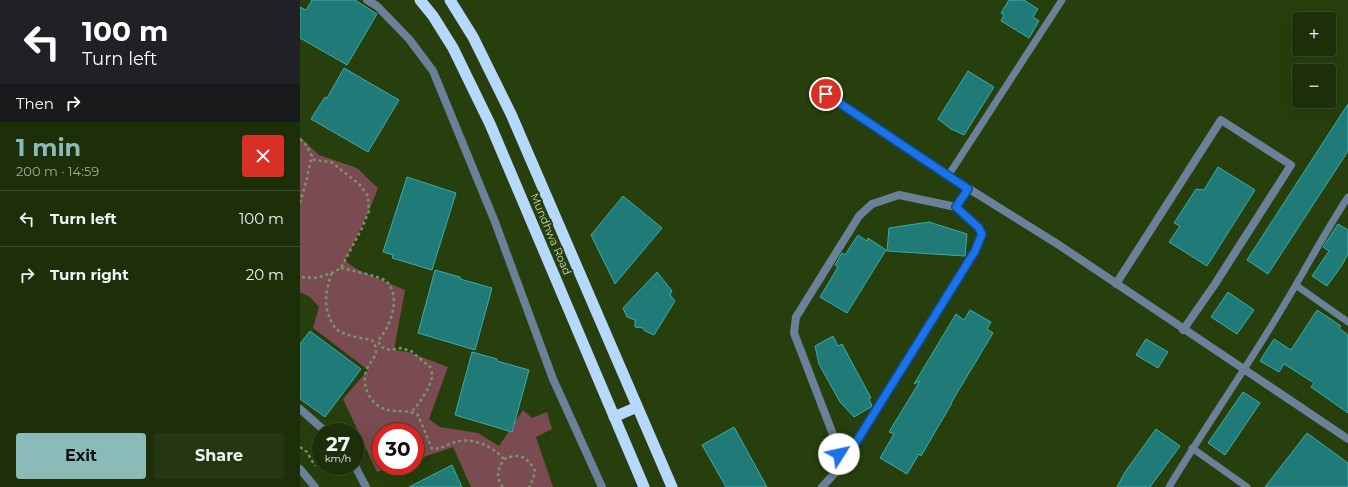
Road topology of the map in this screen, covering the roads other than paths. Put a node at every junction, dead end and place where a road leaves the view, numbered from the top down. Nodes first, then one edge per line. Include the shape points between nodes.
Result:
1 (367, 0) edge
2 (420, 0) edge
3 (450, 0) edge
4 (1062, 0) edge
5 (826, 94) dead end
6 (948, 176) junction
7 (968, 189) junction
8 (1348, 197) edge
9 (956, 207) junction
10 (1341, 208) junction
11 (1348, 213) edge
12 (1116, 284) junction
13 (1297, 286) junction
14 (1348, 322) edge
15 (1183, 330) junction
16 (1245, 370) junction
17 (637, 407) junction
18 (300, 409) edge
19 (614, 417) junction
20 (316, 423) edge
21 (1348, 440) edge
22 (1192, 448) junction
23 (839, 454) junction
24 (300, 469) edge
25 (360, 475) edge
26 (315, 487) edge
27 (366, 487) edge
28 (602, 487) edge
29 (644, 487) edge
30 (672, 487) edge
31 (822, 487) edge
32 (1169, 487) edge
33 (1247, 487) edge

1 - 28 street via 377,6 409,39 433,71 496,222 553,379
2 - 19 highway, Mundhwa Road via 453,48 490,124
3 - 17 highway, Mundhwa Road via 473,37 511,114
4 - 6 lane
5 - 6 street
6 - 7 street
7 - 9 street
7 - 12 street via 1059,245
8 - 10 lane
9 - 23 street via 982,234 975,251 855,444
9 - 23 street via 899,194 872,204 859,216 796,317 794,333
10 - 11 lane
10 - 13 lane
12 - 15 street
12 - 15 street via 1222,120 1291,165
13 - 14 lane
13 - 16 lane
15 - 16 street
16 - 21 street
16 - 22 lane
17 - 19 highway
17 - 30 highway, Mundhwa Road
18 - 20 street
19 - 29 highway, Mundhwa Road
22 - 32 lane
22 - 33 lane
23 - 31 street via 835,473
24 - 26 street
25 - 27 street

